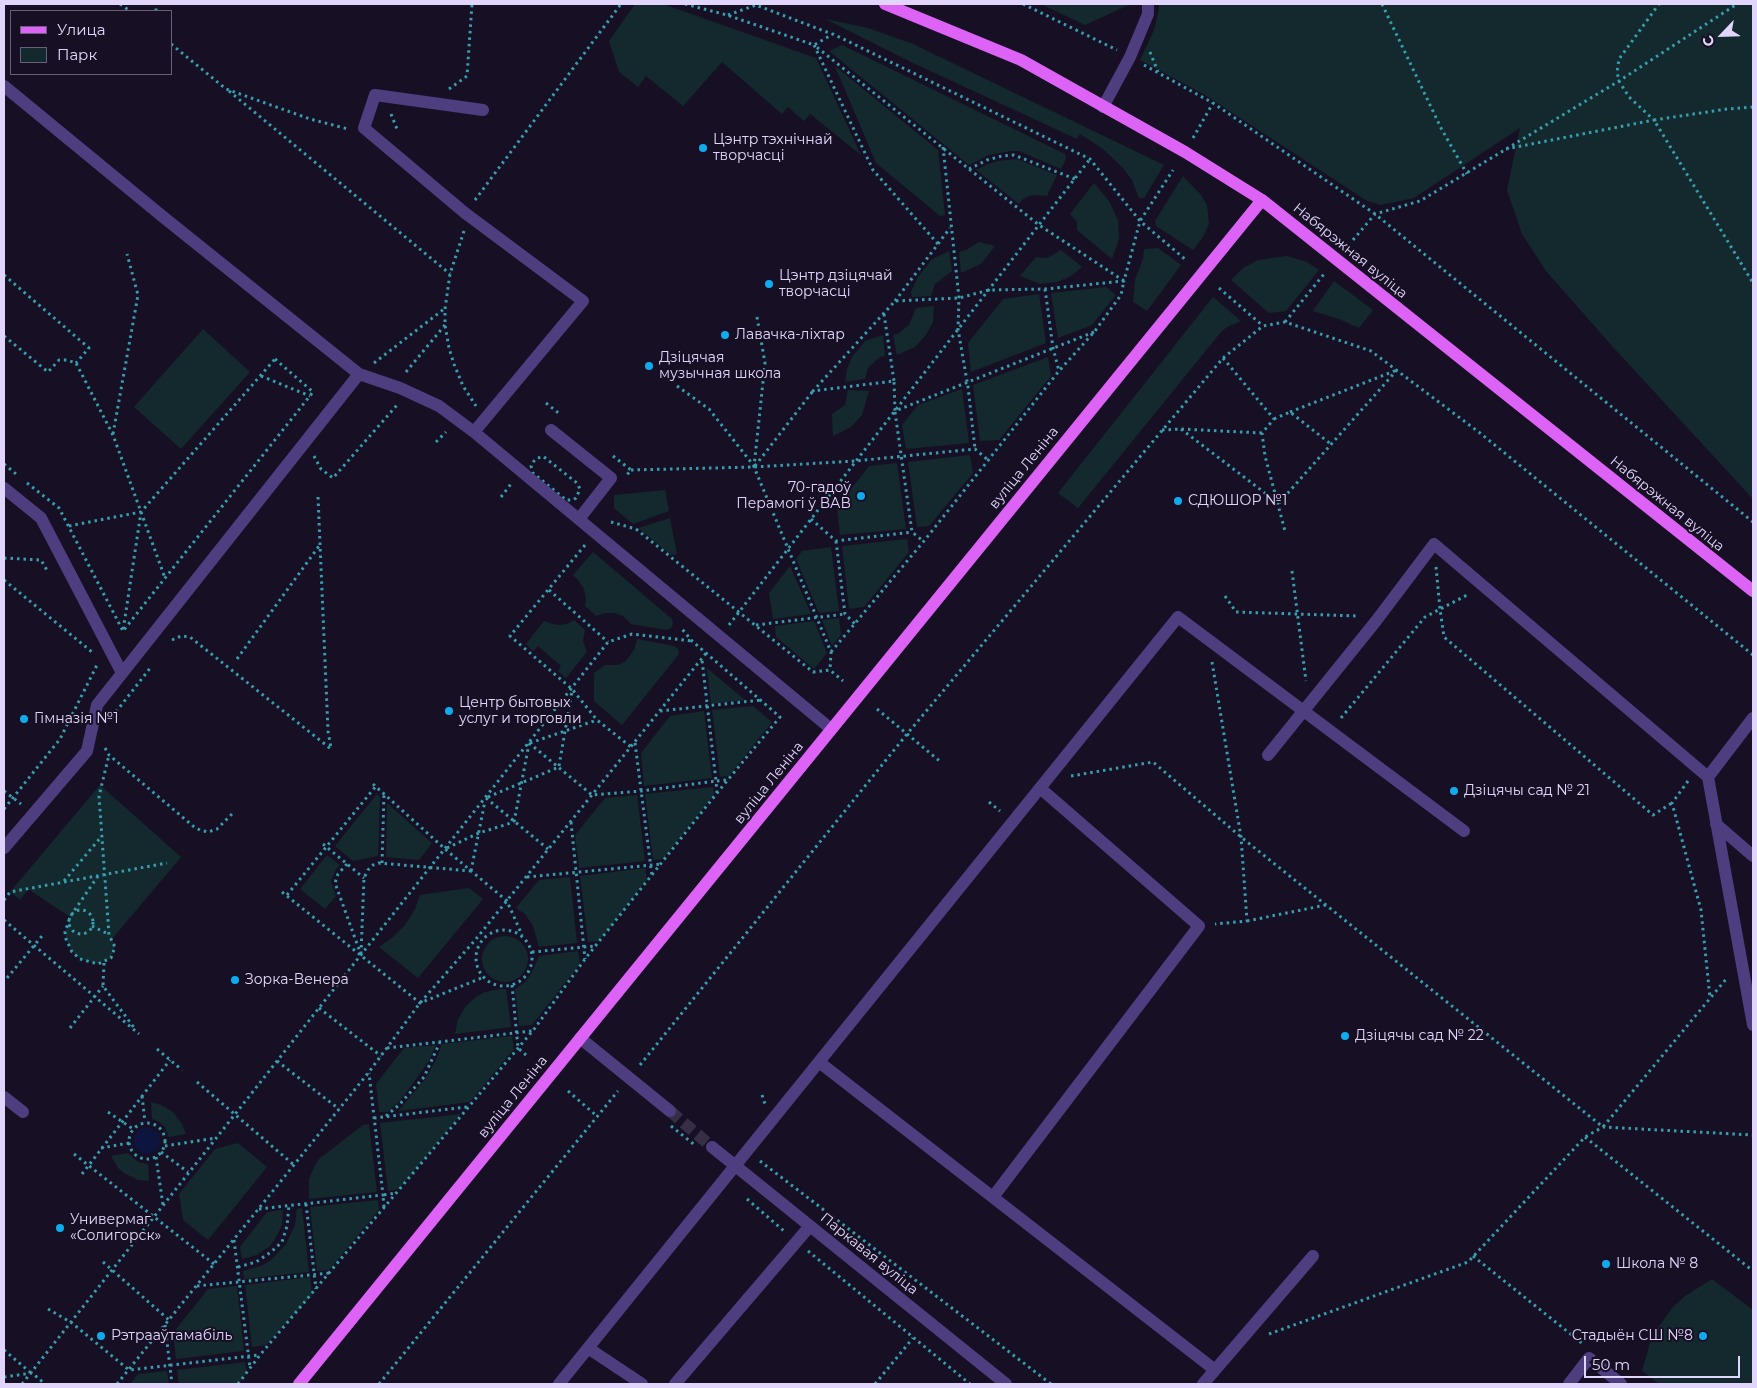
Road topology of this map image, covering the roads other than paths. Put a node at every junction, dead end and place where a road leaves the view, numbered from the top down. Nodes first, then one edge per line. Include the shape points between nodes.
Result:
1 (885, 4) edge
2 (1148, 4) edge
3 (4, 86) edge
4 (1103, 106) junction
5 (483, 110) dead end
6 (1262, 200) junction
7 (359, 374) junction
8 (551, 430) dead end
9 (474, 432) junction
10 (4, 488) edge
11 (579, 519) junction
12 (1753, 591) edge
13 (122, 672) junction
14 (1306, 706) junction
15 (1753, 718) edge
16 (832, 729) junction
17 (1268, 755) dead end
18 (1708, 777) junction
19 (1043, 784) junction
20 (1716, 824) junction
21 (1464, 831) dead end
22 (4, 848) edge
23 (1753, 856) edge
24 (1753, 1025) edge
25 (580, 1038) junction
26 (819, 1062) junction
27 (4, 1097) edge
28 (670, 1111) tunnel mouth
29 (23, 1112) dead end
30 (712, 1147) tunnel mouth
31 (735, 1165) junction
32 (993, 1197) junction
33 (810, 1226) junction
34 (1313, 1256) dead end
35 (588, 1348) junction
36 (1215, 1370) junction
37 (299, 1384) edge
38 (559, 1384) edge
39 (642, 1384) edge
40 (675, 1384) edge
41 (1006, 1384) edge
42 (1202, 1384) edge
43 (1569, 1384) edge
44 (1621, 1384) edge

1 - 4 main road, Набярэжная вуліца via 1021,60
2 - 4 street via 1148,14 1130,57
3 - 7 street
4 - 6 main road, Набярэжная вуліца
5 - 9 street via 375,95 364,128 465,219 584,301
6 - 12 main road, Набярэжная вуліца
6 - 16 main road, вуліца Леніна
7 - 9 street via 439,406
7 - 13 street
8 - 11 street via 611,478
9 - 11 street
10 - 13 street via 41,518
11 - 16 street
13 - 22 street via 97,705 87,751
14 - 17 street
14 - 18 street via 1434,544
14 - 19 street via 1178,616
14 - 21 street
15 - 18 street
16 - 25 main road, вуліца Леніна
18 - 20 street
19 - 26 street
19 - 32 street via 1199,926
20 - 23 street
20 - 24 street
25 - 28 street
25 - 37 main road, вуліца Леніна
26 - 31 street
26 - 32 street
27 - 29 street
30 - 31 street, Паркавая вуліца
31 - 33 street, Паркавая вуліца
31 - 35 street
32 - 36 street
33 - 40 street
33 - 41 street, Паркавая вуліца
34 - 36 street
35 - 38 street
35 - 39 street
36 - 42 street
43 - 44 street via 1589,1358

